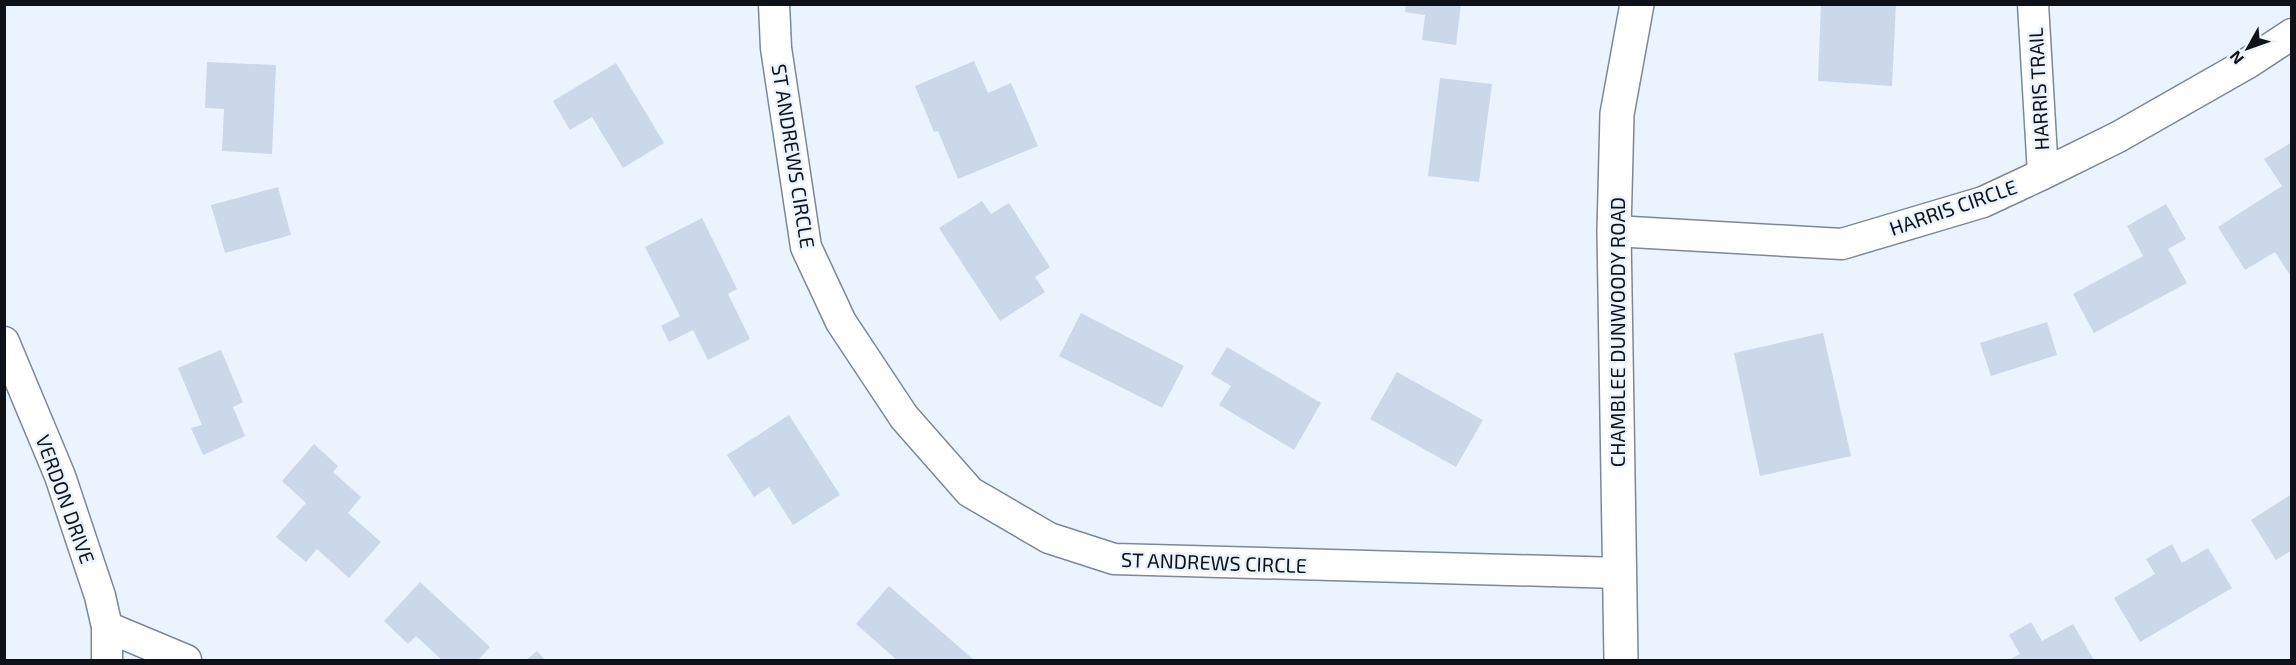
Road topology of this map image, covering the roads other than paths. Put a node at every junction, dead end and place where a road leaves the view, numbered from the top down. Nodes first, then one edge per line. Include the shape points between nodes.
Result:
1 (774, 4) edge
2 (1637, 4) edge
3 (2033, 4) edge
4 (2292, 34) edge
5 (2043, 174) junction
6 (1614, 231) junction
7 (4, 342) edge
8 (1619, 573) junction
9 (107, 627) junction
10 (107, 660) edge
11 (186, 660) edge
12 (1621, 660) edge

1 - 8 street, ST ANDREWS CIRCLE via 776,48 806,247 841,322 904,417 970,492 1049,538 1114,559
2 - 6 street, CHAMBLEE DUNWOODY ROAD via 1617,114
3 - 5 street, HARRIS TRAIL
4 - 5 street, HARRIS CIRCLE via 2128,131
5 - 6 street, HARRIS CIRCLE via 1983,202 1842,244
6 - 8 street, CHAMBLEE DUNWOODY ROAD
7 - 9 street, VERDON DRIVE via 60,476
8 - 12 street, CHAMBLEE DUNWOODY ROAD
9 - 10 street, VERDON DRIVE
9 - 11 street

